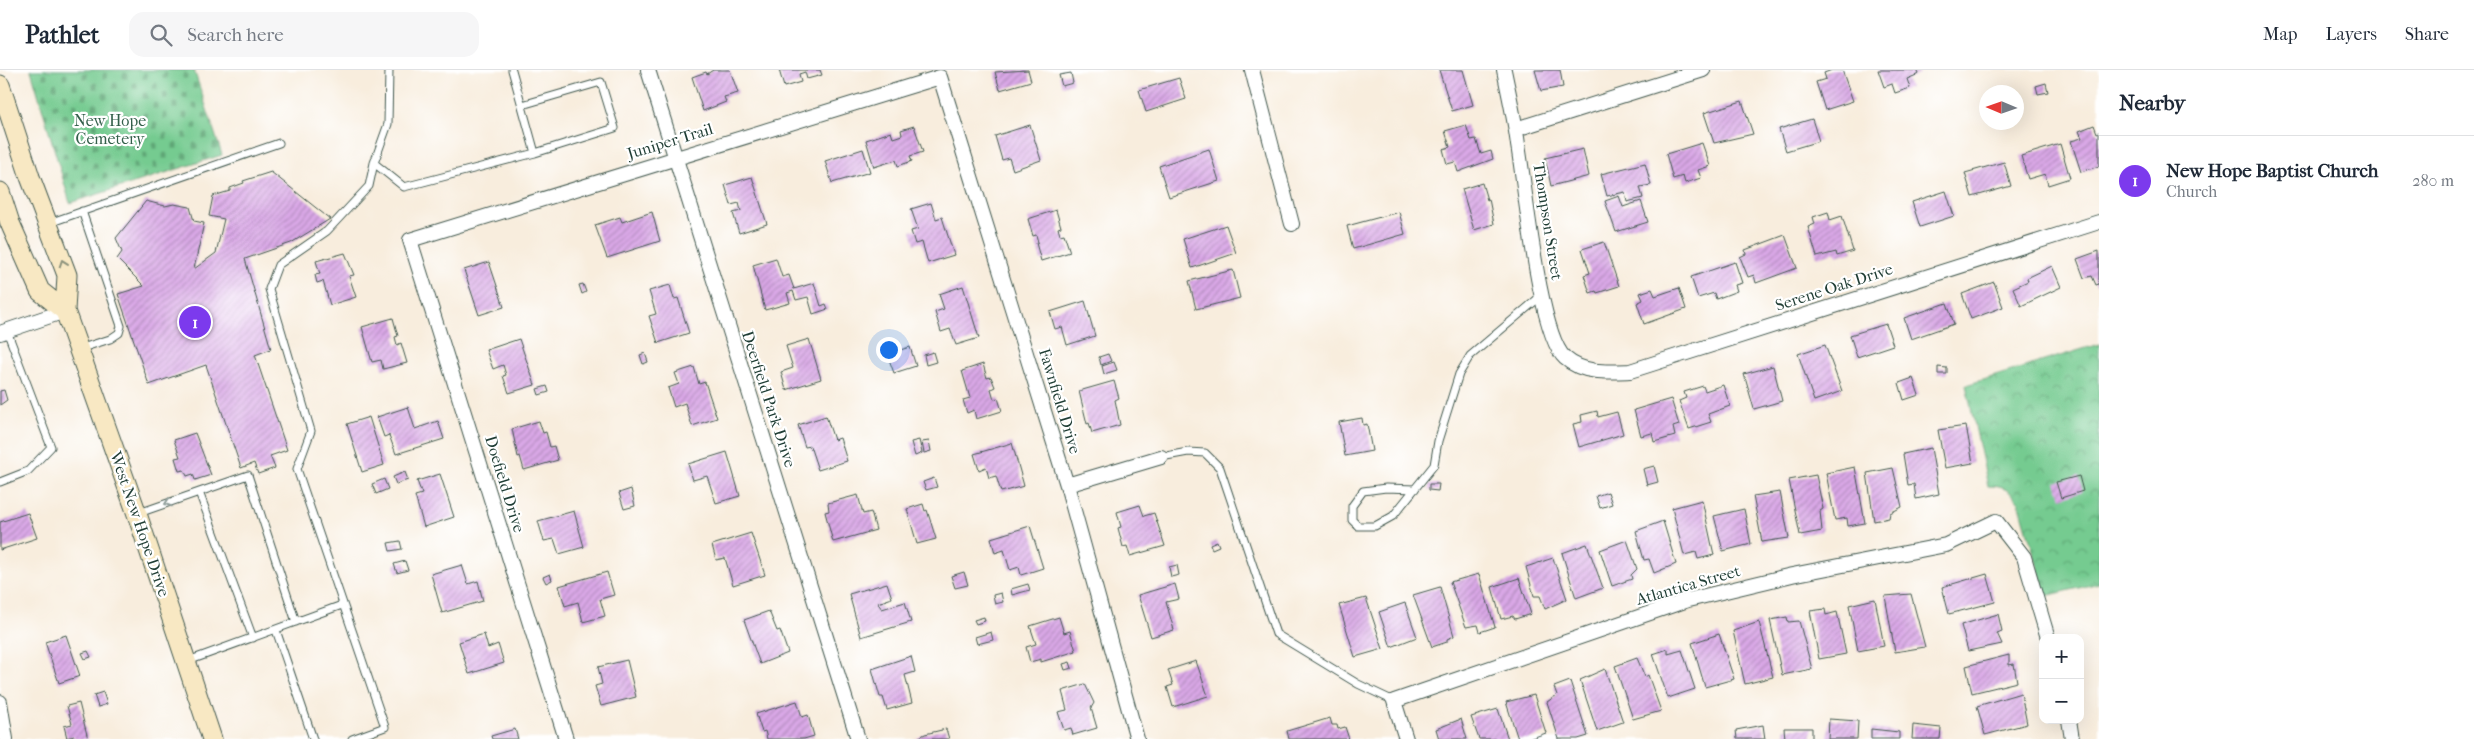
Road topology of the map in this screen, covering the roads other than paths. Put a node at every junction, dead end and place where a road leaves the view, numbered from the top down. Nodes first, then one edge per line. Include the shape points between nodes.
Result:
1 (389, 70) edge
2 (512, 70) edge
3 (648, 70) edge
4 (1252, 70) edge
5 (1504, 70) edge
6 (1703, 70) edge
7 (940, 76) joint
8 (0, 85) edge
9 (522, 105) junction
10 (1516, 129) junction
11 (279, 144) dead end
12 (535, 153) junction
13 (675, 158) junction
14 (374, 163) junction
15 (0, 192) edge
16 (82, 211) junction
17 (2099, 222) edge
18 (49, 223) junction
19 (1292, 224) dead end
20 (5, 225) edge
21 (410, 240) joint
22 (1541, 296) junction
23 (64, 311) junction
24 (3, 332) edge
25 (79, 349) junction
26 (1579, 366) joint
27 (1161, 457) joint
28 (0, 482) edge
29 (1067, 485) junction
30 (1415, 489) junction
31 (199, 492) junction
32 (137, 514) junction
33 (342, 606) junction
34 (296, 622) junction
35 (276, 630) junction
36 (2047, 634) edge
37 (253, 638) junction
38 (185, 662) junction
39 (1394, 701) junction
40 (0, 702) edge
41 (2070, 724) edge
42 (6, 739) edge
43 (212, 739) edge
44 (313, 739) edge
45 (352, 739) edge
46 (566, 739) edge
47 (858, 739) edge
48 (1136, 739) edge
49 (1406, 739) edge
50 (2072, 739) edge

1 - 14 lane via 388,124
2 - 9 lane
3 - 13 street, Deerfield Park Drive
4 - 19 street
5 - 10 street, Thompson Street
6 - 10 street
7 - 13 street, Juniper Trail
7 - 29 street, Fawnfield Drive
8 - 18 main road, West New Hope Drive via 30,177
9 - 12 lane
9 - 12 lane via 601,82 615,128
10 - 22 street, Thompson Street
11 - 16 lane
12 - 14 lane via 404,187
13 - 21 street, Juniper Trail
13 - 47 street, Deerfield Park Drive
14 - 33 lane via 368,186 327,231 278,265 269,289 310,431 297,469
15 - 20 main road, West New Hope Drive
16 - 18 lane
16 - 25 lane via 121,326 119,333 110,339
17 - 26 street, Serene Oak Drive via 1630,371 1602,372
23 -> 18 main road, West New Hope Drive via 67,275
20 - 23 main road, West New Hope Drive via 40,291
21 - 46 street, Doefield Drive
22 - 26 street, Thompson Street via 1556,346 1565,358
22 - 30 lane via 1466,362 1450,398 1434,465
23 - 24 street
23 - 25 main road, West New Hope Drive
24 - 28 lane via 51,447 28,471
25 - 32 main road, West New Hope Drive
27 - 29 street
27 - 39 lane via 1188,452 1204,454 1220,468 1276,634 1358,684
29 - 48 street, Fawnfield Drive
30 - 30 lane via 1393,516 1375,526 1358,526 1352,520 1352,506 1363,491
31 -> 32 lane
31 - 34 lane via 248,475
31 - 37 lane
32 - 38 main road, West New Hope Drive
33 - 34 lane
33 - 45 lane via 385,727
34 - 35 lane
35 - 37 lane
35 - 44 lane
36 - 39 street, Atlantica Street via 2024,557 1996,521 1946,545 1792,574 1688,600
37 - 38 lane
38 - 43 main road, West New Hope Drive
39 - 49 street
40 - 42 street
41 - 50 street

